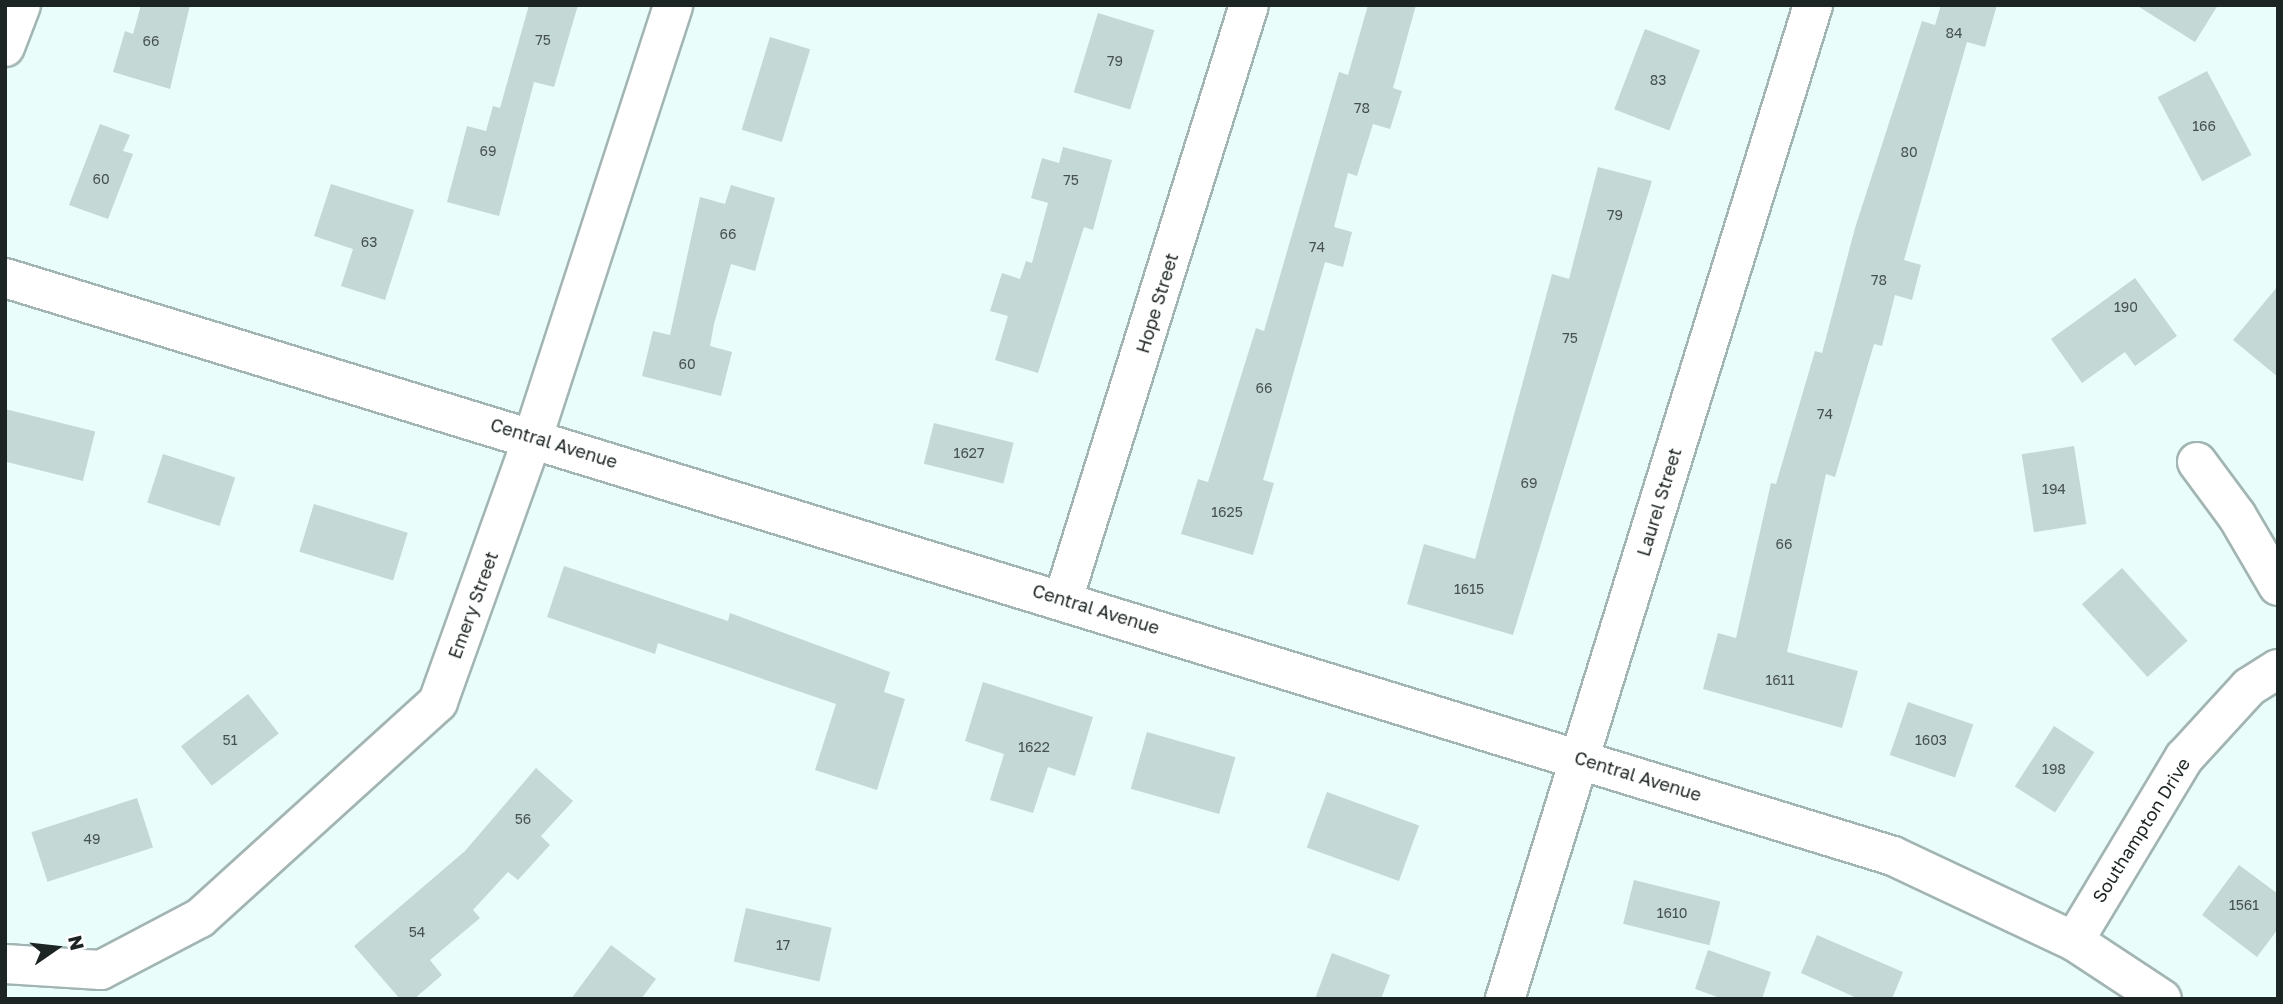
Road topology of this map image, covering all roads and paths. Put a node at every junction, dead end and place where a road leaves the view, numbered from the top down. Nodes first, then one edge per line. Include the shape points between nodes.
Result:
1 (21, 5) edge
2 (673, 5) edge
3 (1250, 5) edge
4 (1813, 5) edge
5 (5, 47) edge
6 (5, 278) edge
7 (533, 437) junction
8 (2197, 462) dead end
9 (2278, 586) edge
10 (1063, 600) junction
11 (2278, 669) edge
12 (1580, 758) junction
13 (2074, 941) junction
14 (5, 964) edge
15 (1505, 999) edge
16 (2162, 999) edge

1 - 5 street
2 - 7 street, Emery Street
3 - 10 street, Hope Street
4 - 12 street, Laurel Street
6 - 7 street, Central Avenue
7 - 10 street, Central Avenue
7 - 14 street, Emery Street via 438,702 200,918 102,971
8 - 9 street via 2237,516
10 - 12 street, Central Avenue
11 - 13 street, Southampton Drive via 2249,687 2184,758
12 - 13 street, Central Avenue via 1893,856
12 - 15 street, Laurel Street
13 - 16 street, Central Avenue

